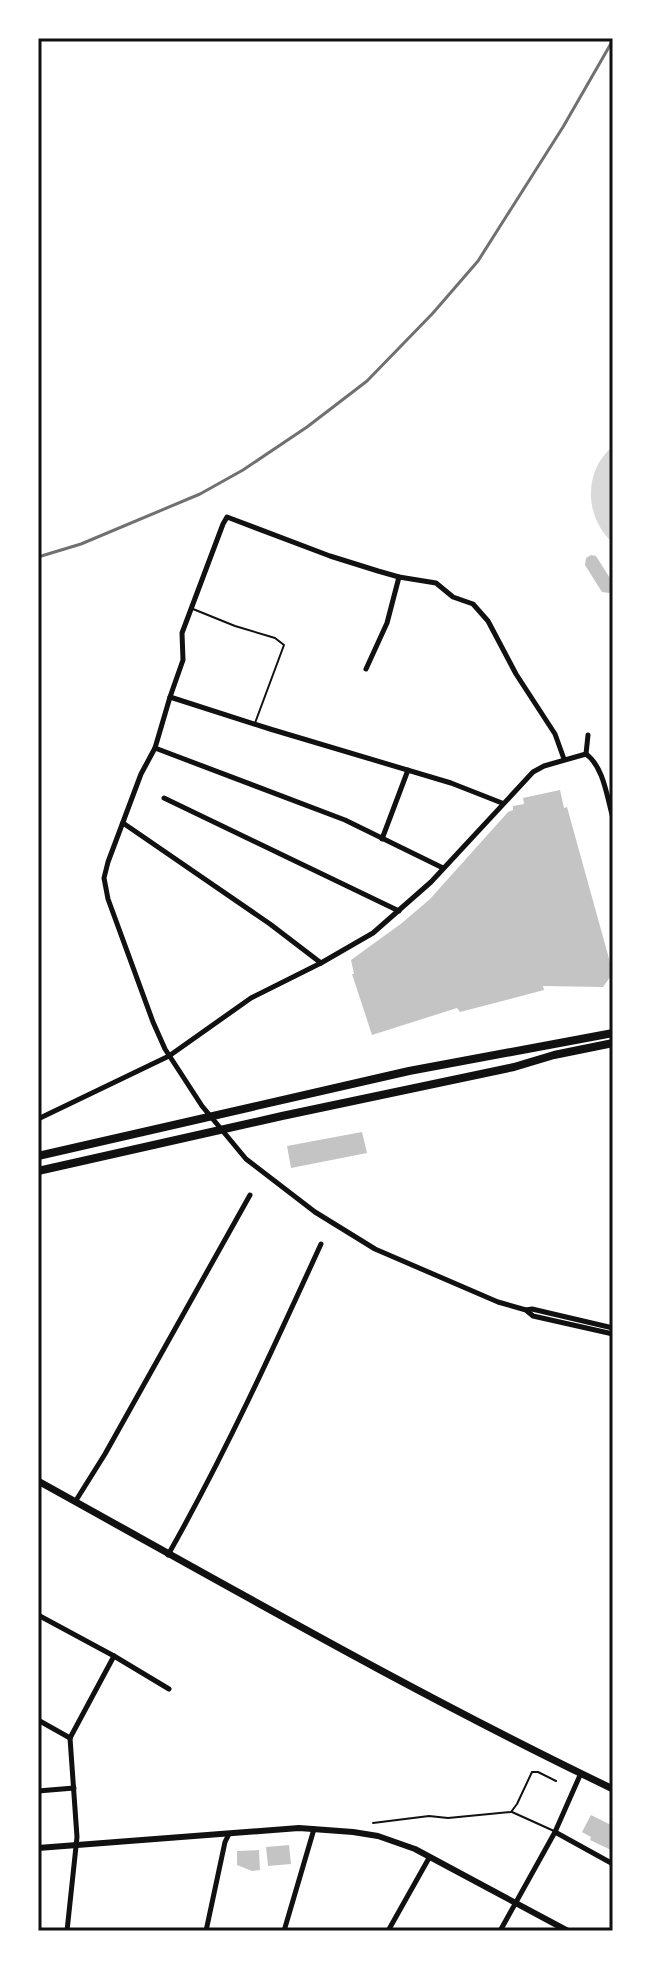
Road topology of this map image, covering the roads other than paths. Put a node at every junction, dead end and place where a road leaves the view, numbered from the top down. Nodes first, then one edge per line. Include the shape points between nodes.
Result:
1 (399, 577) junction
2 (191, 608) junction
3 (366, 669) dead end
4 (170, 697) junction
5 (254, 724) junction
6 (588, 735) dead end
7 (155, 748) junction
8 (586, 754) junction
9 (564, 759) junction
10 (408, 770) junction
11 (164, 798) dead end
12 (502, 803) junction
13 (613, 818) edge
14 (123, 823) junction
15 (382, 839) junction
16 (443, 868) junction
17 (399, 911) junction
18 (321, 963) junction
19 (613, 1033) edge
20 (613, 1043) edge
21 (169, 1056) junction
22 (210, 1116) junction
23 (38, 1119) edge
24 (221, 1130) junction
25 (38, 1156) edge
26 (38, 1171) edge
27 (250, 1195) dead end
28 (321, 1244) dead end
29 (613, 1331) edge
30 (38, 1481) edge
31 (75, 1502) junction
32 (168, 1555) junction
33 (38, 1615) edge
34 (114, 1656) junction
35 (169, 1689) dead end
36 (38, 1720) edge
37 (70, 1738) junction
38 (581, 1773) junction
39 (556, 1781) dead end
40 (74, 1788) junction
41 (613, 1789) edge
42 (38, 1791) edge
43 (511, 1812) junction
44 (373, 1823) dead end
45 (314, 1828) junction
46 (555, 1832) junction
47 (229, 1834) junction
48 (76, 1845) junction
49 (38, 1848) edge
50 (429, 1858) junction
51 (613, 1864) edge
52 (515, 1904) junction
53 (67, 1931) edge
54 (206, 1931) edge
55 (284, 1931) edge
56 (388, 1931) edge
57 (500, 1931) edge
58 (568, 1931) edge

1 - 2 street via 227,517
1 - 3 street via 387,623
1 - 9 street via 436,583 481,612 555,734
2 - 4 street via 182,633 183,660
2 - 5 lane via 284,645
4 - 5 street
4 - 7 street
5 - 10 street
6 - 8 street
7 - 14 street
7 - 15 street
8 - 9 street
8 - 13 street via 599,769
9 - 12 street via 533,772
10 - 12 street
10 - 15 street
11 - 17 street
12 - 16 street
14 - 18 street
14 - 21 street via 104,878 108,899
15 - 16 street
16 - 17 street
17 - 18 street
18 - 21 street via 251,998
19 - 22 main road
20 - 24 main road
21 - 22 street
21 - 23 street
22 - 24 street
22 - 25 main road
24 - 26 main road
24 - 29 street via 258,1170 375,1249 533,1316
27 - 31 street
28 - 32 street
30 - 31 main road
31 - 32 main road
32 - 38 main road
33 - 34 street
34 - 35 street
34 - 37 street
36 - 37 street
37 - 40 street
38 - 41 main road
38 - 46 street
39 - 43 lane via 532,1772
40 - 42 street
40 - 48 street
43 - 44 lane
43 - 46 lane
45 - 47 street
45 - 50 street via 378,1836
45 - 55 street
46 - 51 street
46 - 52 street
47 - 48 street
47 - 54 street
48 - 49 street
48 - 53 street
50 - 52 street
50 - 56 street
52 - 57 street
52 - 58 street

